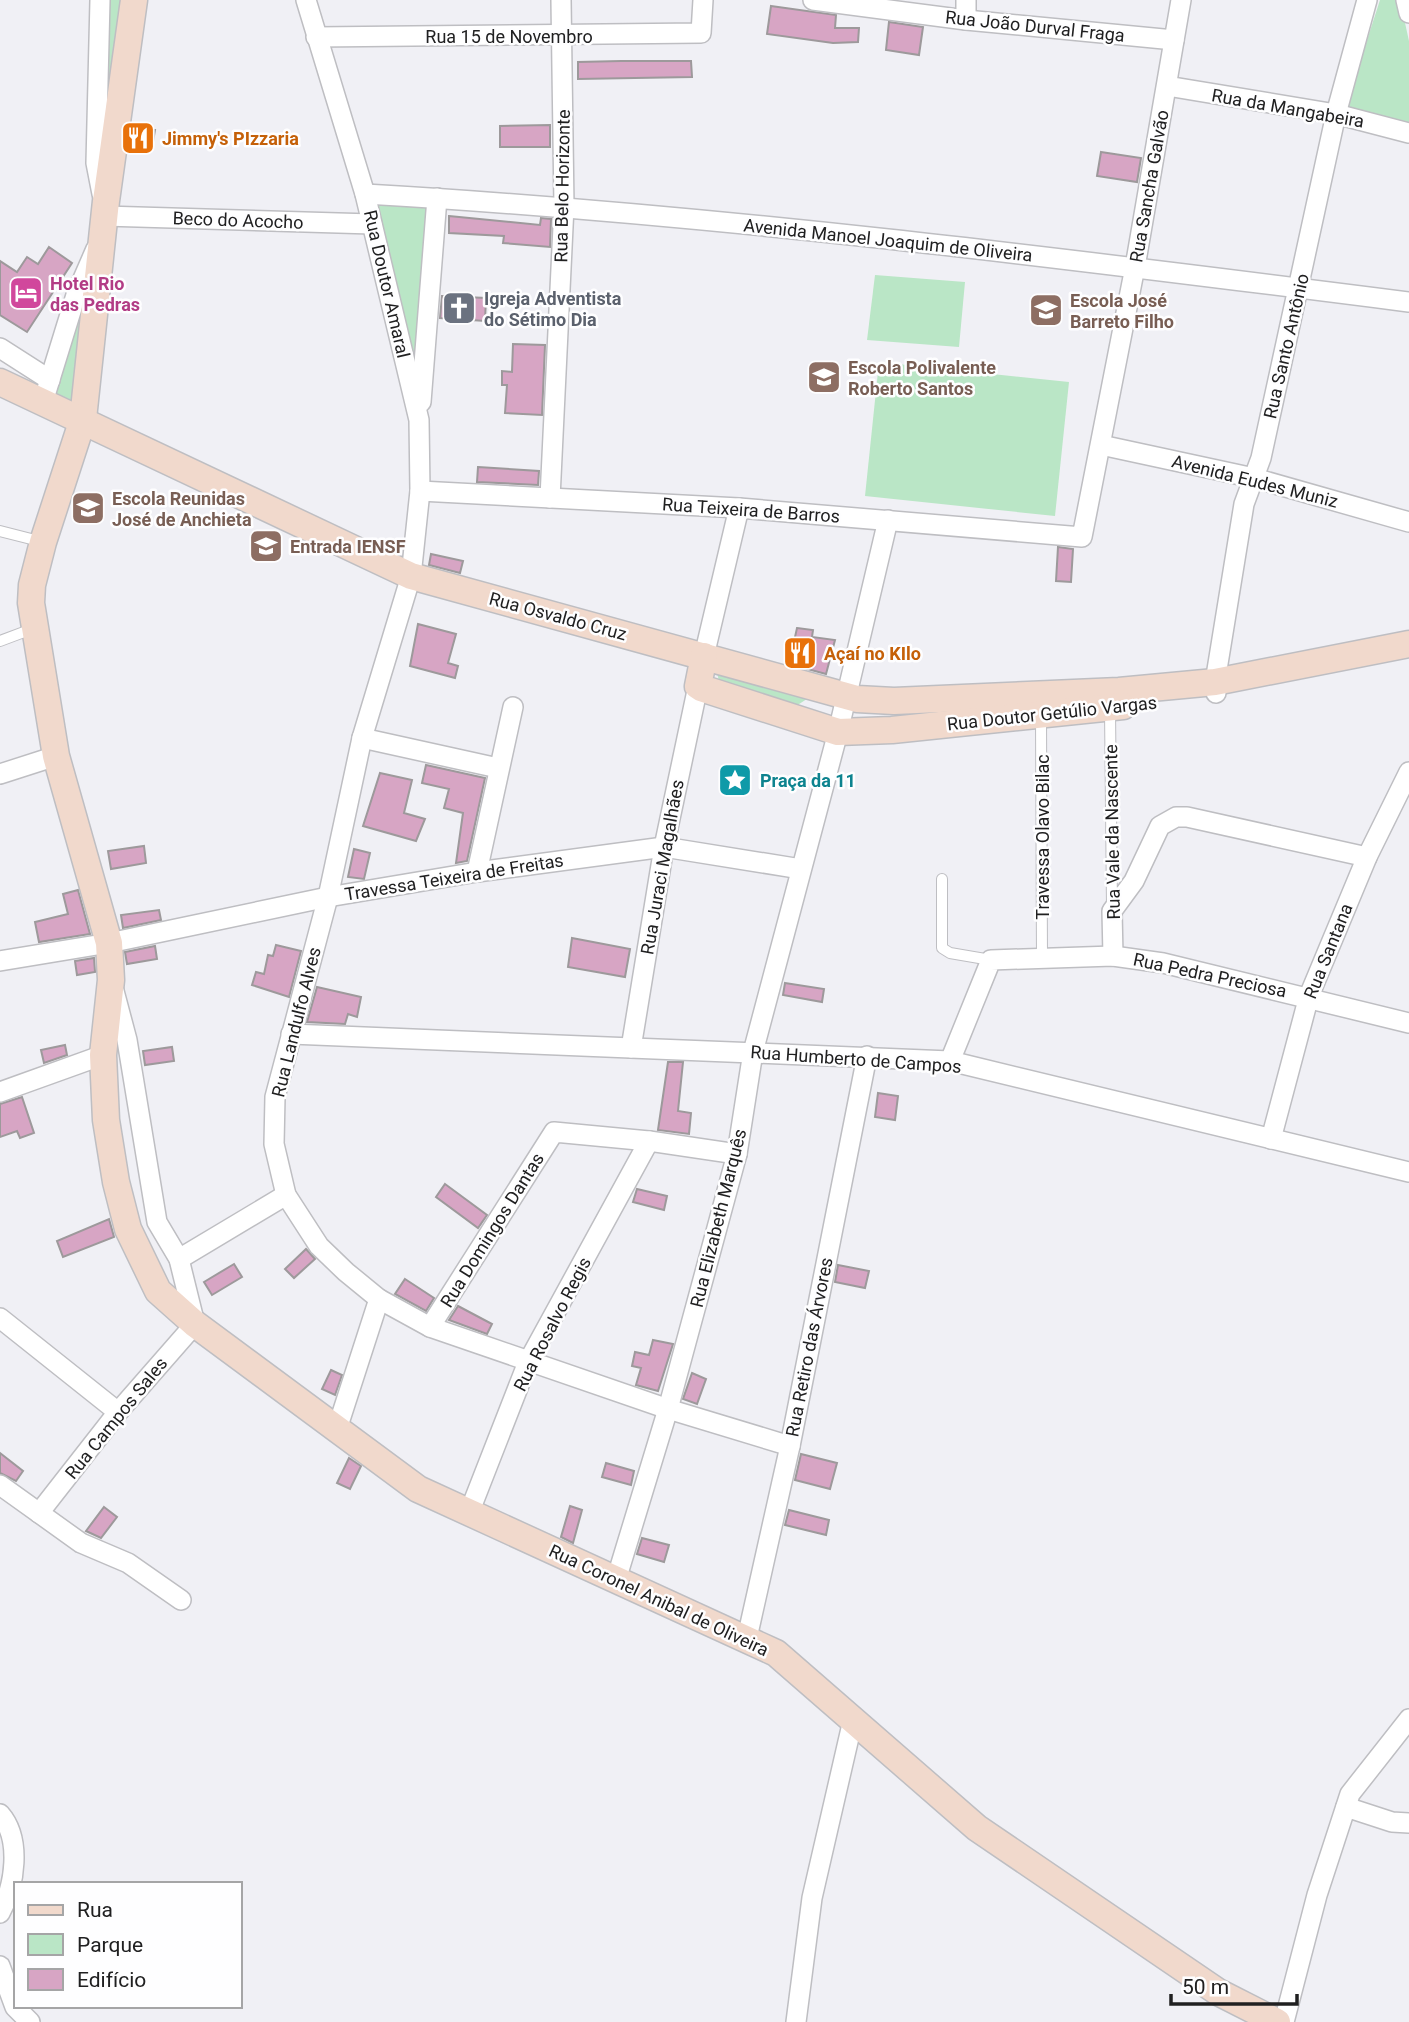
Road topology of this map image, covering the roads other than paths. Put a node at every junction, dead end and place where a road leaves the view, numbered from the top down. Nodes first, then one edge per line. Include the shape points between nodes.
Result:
1 (134, 0) edge
2 (306, 0) edge
3 (561, 0) edge
4 (703, 0) edge
5 (813, 0) edge
6 (966, 0) edge
7 (1181, 0) edge
8 (1367, 0) edge
9 (1406, 0) edge
10 (98, 1) edge
11 (1409, 13) edge
12 (966, 20) junction
13 (563, 36) junction
14 (316, 37) junction
15 (1174, 40) junction
16 (1167, 86) junction
17 (1336, 114) junction
18 (1409, 133) edge
19 (365, 194) junction
20 (437, 198) junction
21 (564, 206) junction
22 (104, 218) junction
23 (372, 224) junction
24 (1135, 267) junction
25 (1300, 288) junction
26 (1409, 302) edge
27 (0, 348) edge
28 (0, 382) edge
29 (46, 391) junction
30 (83, 419) junction
31 (419, 420) junction
32 (1101, 445) junction
33 (1254, 478) junction
34 (420, 491) junction
35 (550, 498) junction
36 (739, 508) junction
37 (888, 520) junction
38 (1409, 522) edge
39 (0, 531) edge
40 (1082, 537) joint
41 (43, 542) junction
42 (411, 576) junction
43 (33, 629) junction
44 (0, 641) edge
45 (1409, 644) edge
46 (1409, 654) edge
47 (709, 658) junction
48 (703, 688) junction
49 (1216, 688) junction
50 (817, 690) junction
51 (846, 696) junction
52 (513, 707) dead end
53 (1110, 708) junction
54 (1041, 715) junction
55 (807, 720) junction
56 (838, 732) junction
57 (362, 738) junction
58 (57, 756) junction
59 (498, 768) junction
60 (1409, 772) edge
61 (0, 774) edge
62 (664, 847) junction
63 (1367, 857) junction
64 (802, 869) junction
65 (478, 872) junction
66 (942, 879) dead end
67 (328, 897) junction
68 (1112, 911) junction
69 (109, 943) junction
70 (1113, 956) junction
71 (1042, 959) junction
72 (991, 960) junction
73 (0, 961) edge
74 (111, 980) junction
75 (1309, 996) junction
76 (1409, 1023) edge
77 (291, 1034) junction
78 (631, 1048) junction
79 (753, 1052) junction
80 (103, 1055) junction
81 (867, 1056) junction
82 (950, 1061) junction
83 (0, 1092) edge
84 (1271, 1139) junction
85 (649, 1141) junction
86 (737, 1154) junction
87 (1409, 1172) edge
88 (286, 1195) junction
89 (179, 1259) junction
90 (379, 1299) junction
91 (0, 1318) edge
92 (195, 1324) junction
93 (430, 1327) junction
94 (528, 1362) junction
95 (668, 1409) junction
96 (118, 1412) junction
97 (337, 1429) junction
98 (790, 1446) junction
99 (0, 1485) edge
100 (39, 1513) junction
101 (469, 1513) junction
102 (616, 1580) junction
103 (181, 1600) dead end
104 (747, 1638) junction
105 (1409, 1719) edge
106 (853, 1720) junction
107 (1346, 1807) junction
108 (0, 1814) edge
109 (1409, 1823) edge
110 (0, 1913) edge
111 (0, 1966) edge
112 (14, 2004) edge
113 (16, 2008) edge
114 (30, 2022) edge
115 (796, 2022) edge
116 (1277, 2022) edge
117 (1284, 2022) edge

1 - 22 street, Rua Coronel Anibal de Oliveira
2 - 14 street, Rua Doutor Amaral
3 - 13 street, Rua Belo Horizonte
4 - 13 street, Rua 15 de Novembro via 701,33
5 - 12 street, Rua João Durval Fraga
6 - 12 street
7 - 15 street, Rua Sancha Galvão
8 - 17 street, Rua Santo Antônio
9 - 11 street
10 - 22 street via 96,163
12 - 15 street, Rua João Durval Fraga
13 - 14 street, Rua 15 de Novembro
13 - 21 street, Rua Belo Horizonte
14 - 19 street, Rua Doutor Amaral
15 - 16 street, Rua Sancha Galvão
16 - 17 street, Rua da Mangabeira
16 - 24 street, Rua Sancha Galvão
17 - 18 street, Rua da Mangabeira
17 - 25 street, Rua Santo Antônio
19 - 20 street, Avenida Manoel Joaquim de Oliveira
19 - 23 street, Rua Doutor Amaral
20 - 21 street, Avenida Manoel Joaquim de Oliveira
20 - 31 street
21 - 24 street, Avenida Manoel Joaquim de Oliveira
21 - 35 street, Rua Belo Horizonte
22 - 23 street, Beco do Acocho
22 - 29 street
22 - 30 street, Rua Coronel Anibal de Oliveira
23 - 31 street, Rua Doutor Amaral
24 - 25 street, Avenida Manoel Joaquim de Oliveira
24 - 32 street, Rua Sancha Galvão
25 - 26 street, Avenida Manoel Joaquim de Oliveira
25 - 33 street, Rua Santo Antônio
27 - 29 street
28 - 29 street, Rua Osvaldo Cruz
29 - 30 street, Rua Osvaldo Cruz
30 - 41 street, Rua Coronel Anibal de Oliveira
30 - 42 street, Rua Osvaldo Cruz
31 - 34 street, Rua Doutor Amaral
32 - 33 street, Avenida Eudes Muniz
32 - 40 street, Rua Sancha Galvão
33 - 38 street, Avenida Eudes Muniz
33 - 49 street, Rua Santo Antônio via 1244,504
34 - 35 street, Rua Teixeira de Barros
34 - 42 street, Rua Doutor Amaral
35 - 36 street, Rua Teixeira de Barros
36 - 37 street, Rua Teixeira de Barros
36 - 47 street
37 - 40 street, Rua Teixeira de Barros
37 - 51 street, Rua Elizabeth Marquês
39 - 41 lane
41 - 43 street, Rua Coronel Anibal de Oliveira via 32,585
42 - 47 street, Rua Osvaldo Cruz
42 - 57 street, Rua Landulfo Alves
43 - 44 lane
43 - 58 street, Rua Coronel Anibal de Oliveira
45 - 49 street, Rua Doutor Getúlio Vargas
46 - 49 street, Rua Doutor Getúlio Vargas
47 - 48 street
47 - 50 street, Rua Doutor Getúlio Vargas
48 - 55 street, Rua Doutor Getúlio Vargas
48 - 62 street, Rua Juraci Magalhães
49 - 51 street, Rua Doutor Getúlio Vargas via 894,701
49 - 53 street, Rua Doutor Getúlio Vargas
50 - 51 street, Rua Doutor Getúlio Vargas
50 - 55 street
51 - 56 street, Rua Elizabeth Marquês
52 - 59 street
53 - 54 street, Rua Doutor Getúlio Vargas
53 - 68 lane, Rua Vale da Nascente
54 - 56 street, Rua Doutor Getúlio Vargas
54 - 71 lane, Travessa Olavo Bilac
55 - 56 street, Rua Doutor Getúlio Vargas
56 - 64 street, Rua Elizabeth Marquês
57 - 59 street
57 - 67 street, Rua Landulfo Alves
58 - 61 street
58 - 69 street, Rua Coronel Anibal de Oliveira
59 - 65 street
60 - 63 street, Rua Santana
62 - 64 street, Travessa Teixeira de Freitas
62 - 65 street, Travessa Teixeira de Freitas
62 - 78 street, Rua Juraci Magalhães
63 - 68 street via 1176,817 1155,832 1134,881
63 - 75 street, Rua Santana
64 - 79 street, Rua Elizabeth Marquês
65 - 67 street, Travessa Teixeira de Freitas
66 - 72 lane via 942,948
67 - 69 street, Travessa Teixeira de Freitas
67 - 77 street, Rua Landulfo Alves
68 - 70 street, Rua Vale da Nascente
69 - 73 street, Travessa Teixeira de Freitas
69 - 74 street, Rua Coronel Anibal de Oliveira
70 - 71 street, Rua Pedra Preciosa
70 - 75 street, Rua Pedra Preciosa
71 - 72 street, Rua Pedra Preciosa
72 - 82 street
74 - 80 street, Rua Coronel Anibal de Oliveira
74 - 89 street, Rua Coronel Anibal de Oliveira via 127,1040 157,1222
75 - 76 street, Rua Pedra Preciosa
75 - 84 street, Rua Santana
77 - 78 street, Rua Humberto de Campos
77 - 88 street, Rua Landulfo Alves via 275,1097 274,1144
78 - 79 street, Rua Humberto de Campos
79 - 81 street, Rua Humberto de Campos
79 - 86 street, Rua Elizabeth Marquês
80 - 83 street
80 - 92 street, Rua Coronel Anibal de Oliveira via 106,1120 128,1229 158,1291
81 - 82 street, Rua Humberto de Campos
81 - 98 street, Rua Retiro das Árvores
82 - 84 street, Rua Humberto de Campos
84 - 87 street, Rua Humberto de Campos
85 - 86 street
85 - 93 street, Rua Domingos Dantas via 554,1132
85 - 94 street, Rua Rosalvo Regis
86 - 95 street, Rua Elizabeth Marquês
88 - 89 street
88 - 90 street, Rua Landulfo Alves via 319,1246
89 - 92 street, Rua Coronel Anibal de Oliveira
90 - 93 street, Rua Landulfo Alves
90 - 97 street
91 - 96 street
92 - 96 street, Rua Campos Sales
92 - 97 street, Rua Coronel Anibal de Oliveira
93 - 94 street, Rua Landulfo Alves
94 - 95 street, Rua Landulfo Alves
94 - 101 street, Rua Rosalvo Regis
95 - 98 street, Rua Landulfo Alves
95 - 102 street, Rua Elizabeth Marquês
96 - 100 street, Rua Campos Sales
97 - 101 street, Rua Coronel Anibal de Oliveira via 418,1489
98 - 104 street, Rua Retiro das Árvores
99 - 100 street
100 - 103 street via 81,1543 128,1563
101 - 102 street, Rua Coronel Anibal de Oliveira
102 - 104 street, Rua Coronel Anibal de Oliveira
104 - 106 street, Rua Coronel Anibal de Oliveira via 776,1653
105 - 107 street via 1350,1794
106 - 115 street via 812,1898
106 - 116 street, Rua Coronel Anibal de Oliveira via 977,1828 1218,1992
107 - 109 street
107 - 117 street
108 - 110 street via 12,1834 15,1851
111 - 112 street
113 - 114 street

